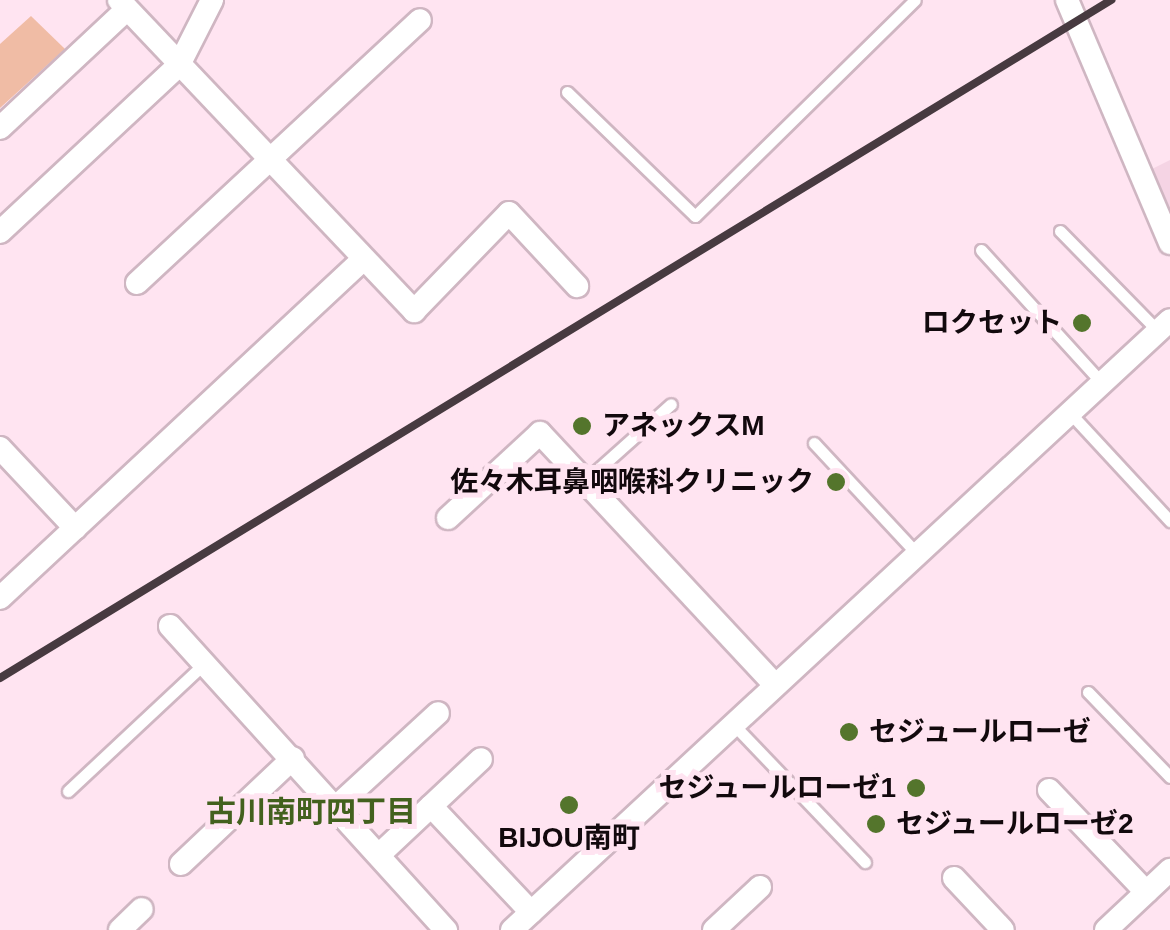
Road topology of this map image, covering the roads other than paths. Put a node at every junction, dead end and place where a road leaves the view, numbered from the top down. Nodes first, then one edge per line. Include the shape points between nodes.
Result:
1 (212, 0) edge
2 (915, 0) edge
3 (1067, 0) edge
4 (123, 4) edge
5 (420, 20) dead end
6 (180, 65) junction
7 (567, 92) dead end
8 (0, 128) edge
9 (272, 162) junction
10 (1060, 231) dead end
11 (0, 232) edge
12 (1170, 243) edge
13 (981, 250) dead end
14 (362, 261) junction
15 (136, 283) dead end
16 (578, 286) dead end
17 (1164, 326) edge
18 (1103, 384) junction
19 (672, 404) dead end
20 (1070, 414) junction
21 (814, 442) dead end
22 (0, 448) edge
23 (585, 480) junction
24 (448, 518) dead end
25 (1170, 520) edge
26 (75, 528) junction
27 (918, 555) junction
28 (0, 598) edge
29 (170, 626) dead end
30 (205, 663) junction
31 (776, 685) junction
32 (1088, 692) dead end
33 (438, 713) dead end
34 (732, 724) junction
35 (293, 758) junction
36 (481, 759) dead end
37 (1170, 777) edge
38 (1049, 790) dead end
39 (68, 791) dead end
40 (337, 806) junction
41 (431, 806) junction
42 (381, 853) junction
43 (864, 862) dead end
44 (181, 864) dead end
45 (1170, 870) edge
46 (954, 878) dead end
47 (760, 887) dead end
48 (1146, 892) junction
49 (142, 909) dead end
50 (532, 912) junction
51 (120, 930) edge
52 (446, 930) edge
53 (512, 930) edge
54 (714, 930) edge
55 (1003, 930) edge
56 (1106, 930) edge

1 - 6 street
2 - 7 lane via 695,216
3 - 12 street
4 - 6 street
4 - 8 street
5 - 9 street
6 - 9 street
6 - 11 street
9 - 14 street
9 - 15 street
10 - 17 lane
13 - 18 lane
14 - 16 street via 414,311 508,213
14 - 26 street
17 - 18 street
18 - 20 street
19 - 23 lane
20 - 25 lane
20 - 27 street
21 - 27 lane
22 - 26 street
23 - 24 street via 540,432
23 - 31 street
26 - 28 street
27 - 31 street
29 - 30 street
30 - 35 street
30 - 39 lane
31 - 34 street
32 - 37 lane
33 - 40 street
34 - 43 lane
34 - 50 street
35 - 40 street
35 - 44 street
36 - 41 street
38 - 48 street
40 - 42 street
41 - 42 street
41 - 50 street
42 - 52 street
45 - 48 street
46 - 55 street
47 - 54 street
48 - 56 street
49 - 51 street
50 - 53 street

